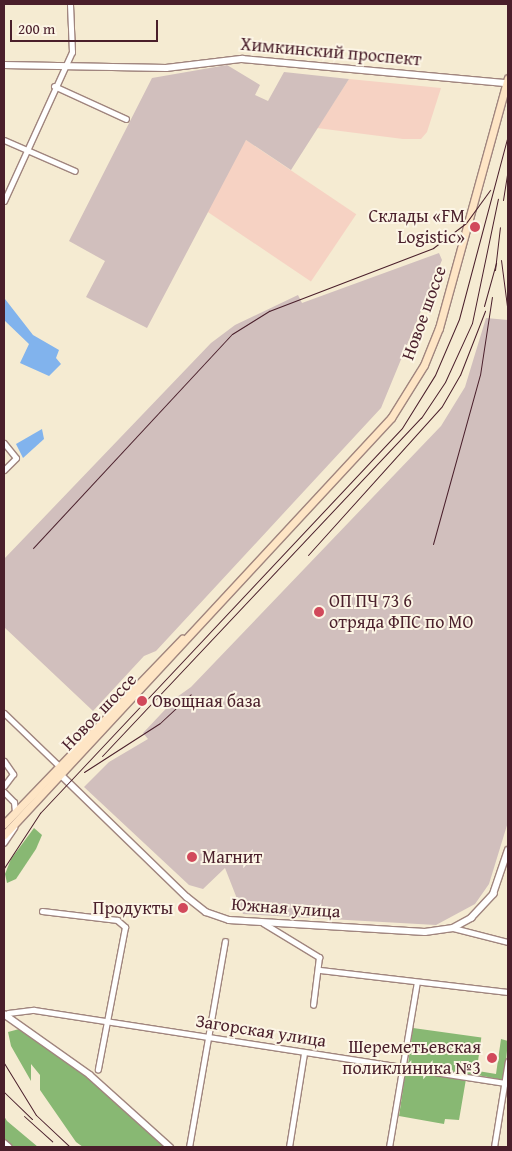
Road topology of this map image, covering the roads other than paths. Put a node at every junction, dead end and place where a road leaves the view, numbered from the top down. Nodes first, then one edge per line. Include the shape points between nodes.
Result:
1 (70, 4) edge
2 (4, 63) edge
3 (64, 65) junction
4 (508, 80) edge
5 (54, 86) junction
6 (126, 119) dead end
7 (4, 140) edge
8 (26, 150) junction
9 (75, 171) dead end
10 (4, 201) edge
11 (4, 443) edge
12 (4, 470) edge
13 (4, 713) edge
14 (4, 761) edge
15 (58, 769) junction
16 (4, 786) edge
17 (4, 792) edge
18 (14, 802) junction
19 (26, 804) junction
20 (15, 811) junction
21 (4, 824) edge
22 (4, 835) edge
23 (4, 843) edge
24 (508, 850) edge
25 (42, 911) dead end
26 (263, 923) junction
27 (453, 928) junction
28 (225, 940) dead end
29 (508, 942) edge
30 (320, 970) junction
31 (417, 982) junction
32 (508, 992) edge
33 (313, 1005) dead end
34 (6, 1013) edge
35 (107, 1021) junction
36 (207, 1036) junction
37 (304, 1053) junction
38 (508, 1061) edge
39 (404, 1067) junction
40 (98, 1069) dead end
41 (507, 1083) edge
42 (4, 1143) edge
43 (9, 1147) edge
44 (170, 1147) edge
45 (189, 1147) edge
46 (289, 1147) edge
47 (389, 1147) edge
48 (494, 1147) edge

1 - 3 street via 72,52
2 - 3 street, Химкинский проспект
3 - 4 street, Химкинский проспект via 166,68 242,58
3 - 5 street
4 - 15 main road, Новое шоссе via 447,302 424,365 380,433
5 - 6 street
5 - 8 street
7 - 8 street
8 - 9 street
8 - 10 street
11 - 12 street via 16,458
13 - 15 street
14 - 16 street via 13,774
15 - 19 main road, Новое шоссе
15 - 26 street, Южная улица via 206,912 228,920
17 - 18 street
18 - 19 street
18 - 20 street
19 - 20 main road, Новое шоссе
19 - 22 main road, Новое шоссе
19 - 23 street
20 - 21 main road, Новое шоссе
24 - 27 street via 493,894 471,918
25 - 35 street via 117,920 125,927
26 - 27 street, Южная улица via 425,932
26 - 30 street via 315,954
27 - 29 street
28 - 36 street
30 - 31 street
30 - 33 street
31 - 32 street
31 - 39 street
34 - 35 street, Загорская улица via 34,1010
34 - 44 street via 90,1075
35 - 36 street, Загорская улица
35 - 40 street
36 - 37 street, Загорская улица
36 - 45 street
37 - 39 street, Загорская улица
37 - 46 street
38 - 41 street
39 - 41 street, Загорская улица
39 - 47 street
41 - 48 street
42 - 43 street

